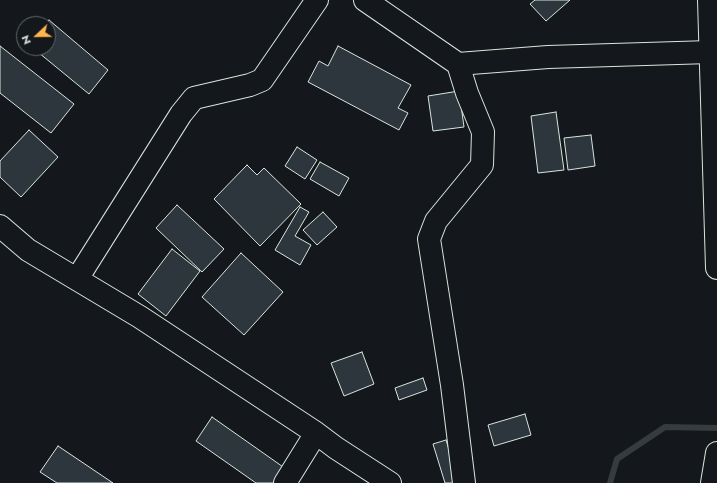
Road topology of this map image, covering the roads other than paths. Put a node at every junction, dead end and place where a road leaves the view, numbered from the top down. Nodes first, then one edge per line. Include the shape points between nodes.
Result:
1 (317, 0) edge
2 (365, 0) edge
3 (709, 0) edge
4 (710, 52) junction
5 (458, 64) junction
6 (0, 226) edge
7 (717, 268) edge
8 (77, 279) junction
9 (316, 433) junction
10 (717, 453) edge
11 (285, 483) edge
12 (390, 483) edge
13 (464, 483) edge
14 (712, 483) edge

1 - 8 street via 262,80 194,98 181,114
2 - 5 street
3 - 4 street
4 - 5 street via 548,57
4 - 7 street
5 - 13 street via 483,132 482,165 436,221 429,239 452,385
6 - 8 street via 28,250
8 - 9 street via 140,317
9 - 11 street
9 - 12 street
10 - 14 street

